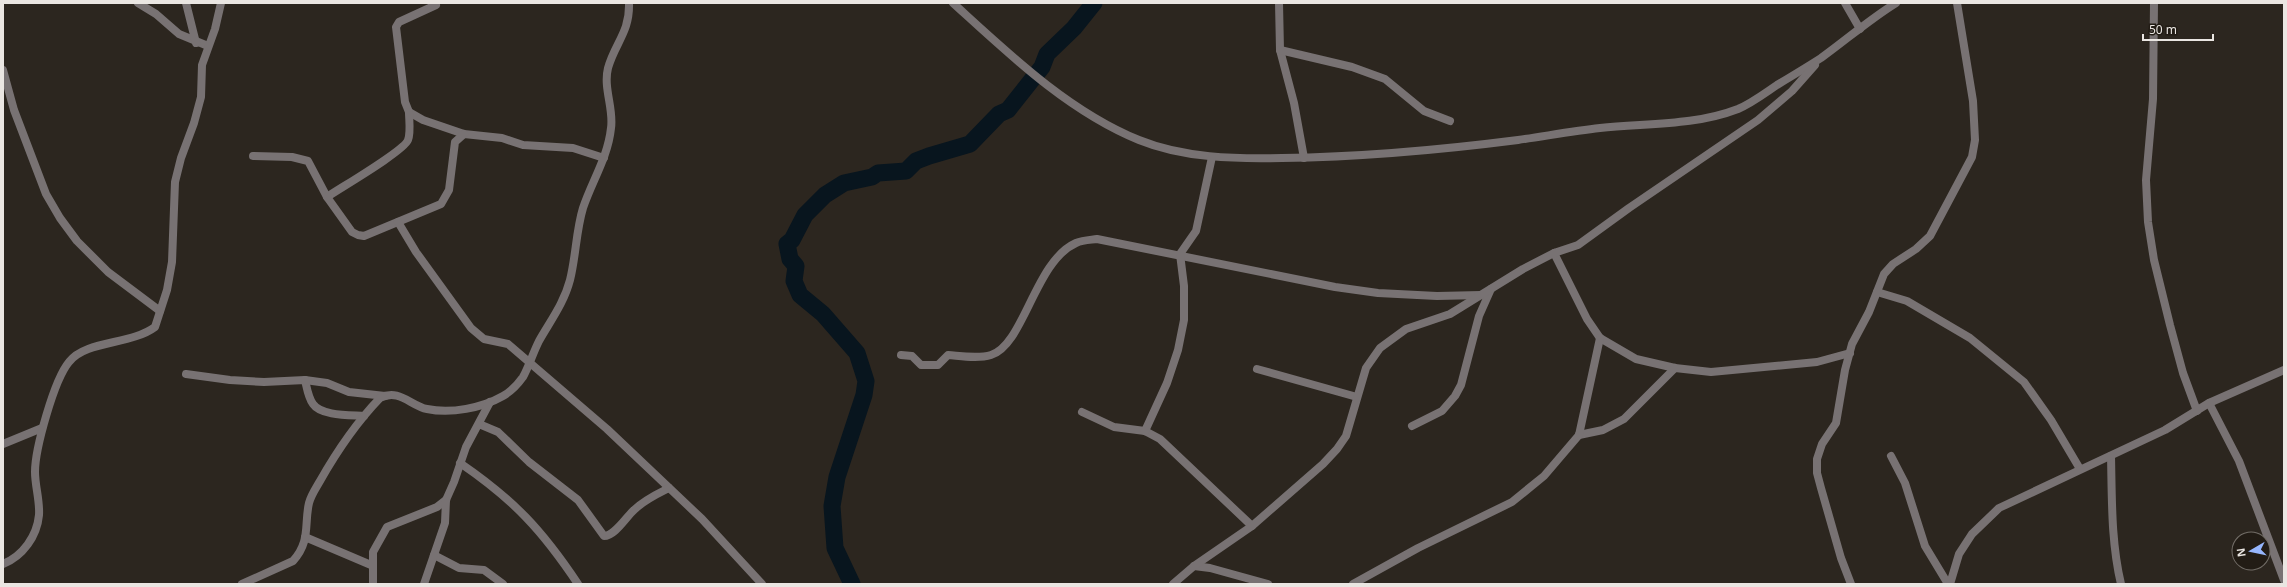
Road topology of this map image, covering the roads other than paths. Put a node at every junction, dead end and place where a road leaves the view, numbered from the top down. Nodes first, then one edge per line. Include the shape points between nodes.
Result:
1 (138, 3) edge
2 (186, 3) edge
3 (221, 3) edge
4 (629, 3) edge
5 (953, 3) edge
6 (1280, 3) edge
7 (1845, 3) edge
8 (1896, 3) edge
9 (1957, 3) edge
10 (2154, 3) edge
11 (436, 5) dead end
12 (1860, 29) junction
13 (196, 43) junction
14 (208, 46) junction
15 (1280, 50) junction
16 (1819, 59) junction
17 (3, 70) edge
18 (409, 112) junction
19 (1450, 121) dead end
20 (464, 134) junction
21 (253, 156) dead end
22 (1212, 157) junction
23 (604, 158) junction
24 (1304, 158) junction
25 (327, 197) junction
26 (398, 222) junction
27 (1554, 253) junction
28 (1180, 254) junction
29 (1491, 288) junction
30 (1877, 292) junction
31 (1481, 295) junction
32 (160, 311) junction
33 (1600, 338) junction
34 (1850, 353) junction
35 (901, 354) dead end
36 (529, 361) junction
37 (1675, 368) junction
38 (1257, 369) dead end
39 (2284, 370) edge
40 (186, 374) dead end
41 (305, 380) junction
42 (384, 396) junction
43 (1357, 396) junction
44 (490, 402) junction
45 (2209, 403) junction
46 (2197, 411) junction
47 (1082, 412) dead end
48 (364, 416) junction
49 (479, 424) junction
50 (1412, 426) dead end
51 (42, 428) junction
52 (1145, 431) junction
53 (1579, 435) junction
54 (3, 444) edge
55 (1890, 456) dead end
56 (2111, 456) junction
57 (460, 463) junction
58 (2080, 469) junction
59 (669, 488) junction
60 (446, 500) junction
61 (1252, 526) junction
62 (305, 537) junction
63 (434, 555) junction
64 (3, 564) edge
65 (371, 565) junction
66 (1194, 566) junction
67 (2284, 580) edge
68 (242, 584) edge
69 (373, 584) edge
70 (424, 584) edge
71 (503, 584) edge
72 (578, 584) edge
73 (762, 584) edge
74 (1173, 584) edge
75 (1268, 584) edge
76 (1353, 584) edge
77 (1852, 584) edge
78 (1949, 584) edge
79 (2122, 584) edge

1 - 13 street via 156,14 179,34
2 - 13 street
3 - 14 street
4 - 23 street via 630,19 608,69 612,127
5 - 22 street via 1004,49 1085,111 1141,141
6 - 15 street
7 - 12 street
8 - 12 street
9 - 30 street via 1973,101 1974,151 1935,229 1916,249 1889,268
10 - 46 street via 2153,99 2146,180 2148,222 2154,260 2170,325
11 - 18 street via 399,22 396,26 405,102
12 - 16 street
13 - 14 street
14 - 32 street via 202,64 201,97 175,182 172,262
15 - 19 street via 1352,67 1385,79 1424,111
15 - 24 street via 1294,102
16 - 24 street via 1741,108 1712,118 1600,128 1430,149
16 - 27 street via 1792,91 1758,120 1578,245
17 - 32 street via 17,117 46,194 60,218 77,241 108,272
18 - 20 street via 423,120
18 - 25 street via 409,137 406,143
20 - 23 street via 502,138 523,145 573,148
20 - 26 street via 455,142 450,190 446,198 441,204
21 - 25 street via 292,157 308,161
22 - 24 street
22 - 28 street via 1196,232
23 - 36 street via 584,207 563,303
25 - 26 street via 352,232 358,235 364,236
26 - 36 street via 416,252 471,328 484,340 508,344
27 - 29 street
27 - 33 street via 1587,319
28 - 31 street via 1335,287 1378,293
28 - 35 street via 1097,239 1076,243 1067,248 1046,273 1013,335 1001,350 991,355 948,355 938,365 921,365 912,356
28 - 52 street via 1184,286 1184,320 1171,370
29 - 31 street
29 - 50 street via 1479,316 1458,390 1442,410
30 - 34 street via 1857,331
30 - 58 street via 1907,301 1970,338 2024,382 2051,420
31 - 43 street via 1450,314 1406,330 1380,348 1366,368
32 - 51 street via 155,327 146,333 78,354 68,363
33 - 37 street via 1636,359
33 - 53 street
34 - 37 street via 1817,362 1712,372
34 - 77 street via 1836,423 1822,444 1816,463 1841,558
36 - 44 street via 514,387
36 - 59 street via 607,429
37 - 53 street via 1624,419 1603,430
38 - 43 street
39 - 45 street
40 - 41 street via 264,382
41 - 42 street via 327,383 349,392
41 - 48 street via 312,403 316,407 331,412
42 - 44 street via 408,398 417,406 443,411
42 - 48 street
43 - 61 street via 1346,436 1337,450
44 - 49 street
45 - 46 street
45 - 67 street via 2239,461
46 - 56 street
47 - 52 street via 1114,427
48 - 62 street via 338,449 313,492 309,502
49 - 57 street
49 - 59 street via 498,432 529,462 578,500 604,536 616,530 635,508
51 - 54 street
51 - 64 street via 35,472 39,515 33,536 23,551
52 - 61 street via 1174,451
53 - 76 street via 1544,476 1512,502 1418,548
55 - 78 street via 1905,483 1925,546
56 - 58 street
56 - 79 street via 2112,528 2116,564
57 - 60 street
57 - 72 street via 496,487 521,511 554,547
58 - 78 street via 1998,508 1990,515 1972,534 1959,554
59 - 73 street via 726,542
60 - 63 street via 445,523
60 - 65 street via 437,507 387,527 376,546
61 - 66 street
62 - 65 street
62 - 68 street via 300,554 293,561
63 - 70 street
63 - 71 street via 459,568 484,570
65 - 69 street
66 - 74 street
66 - 75 street

